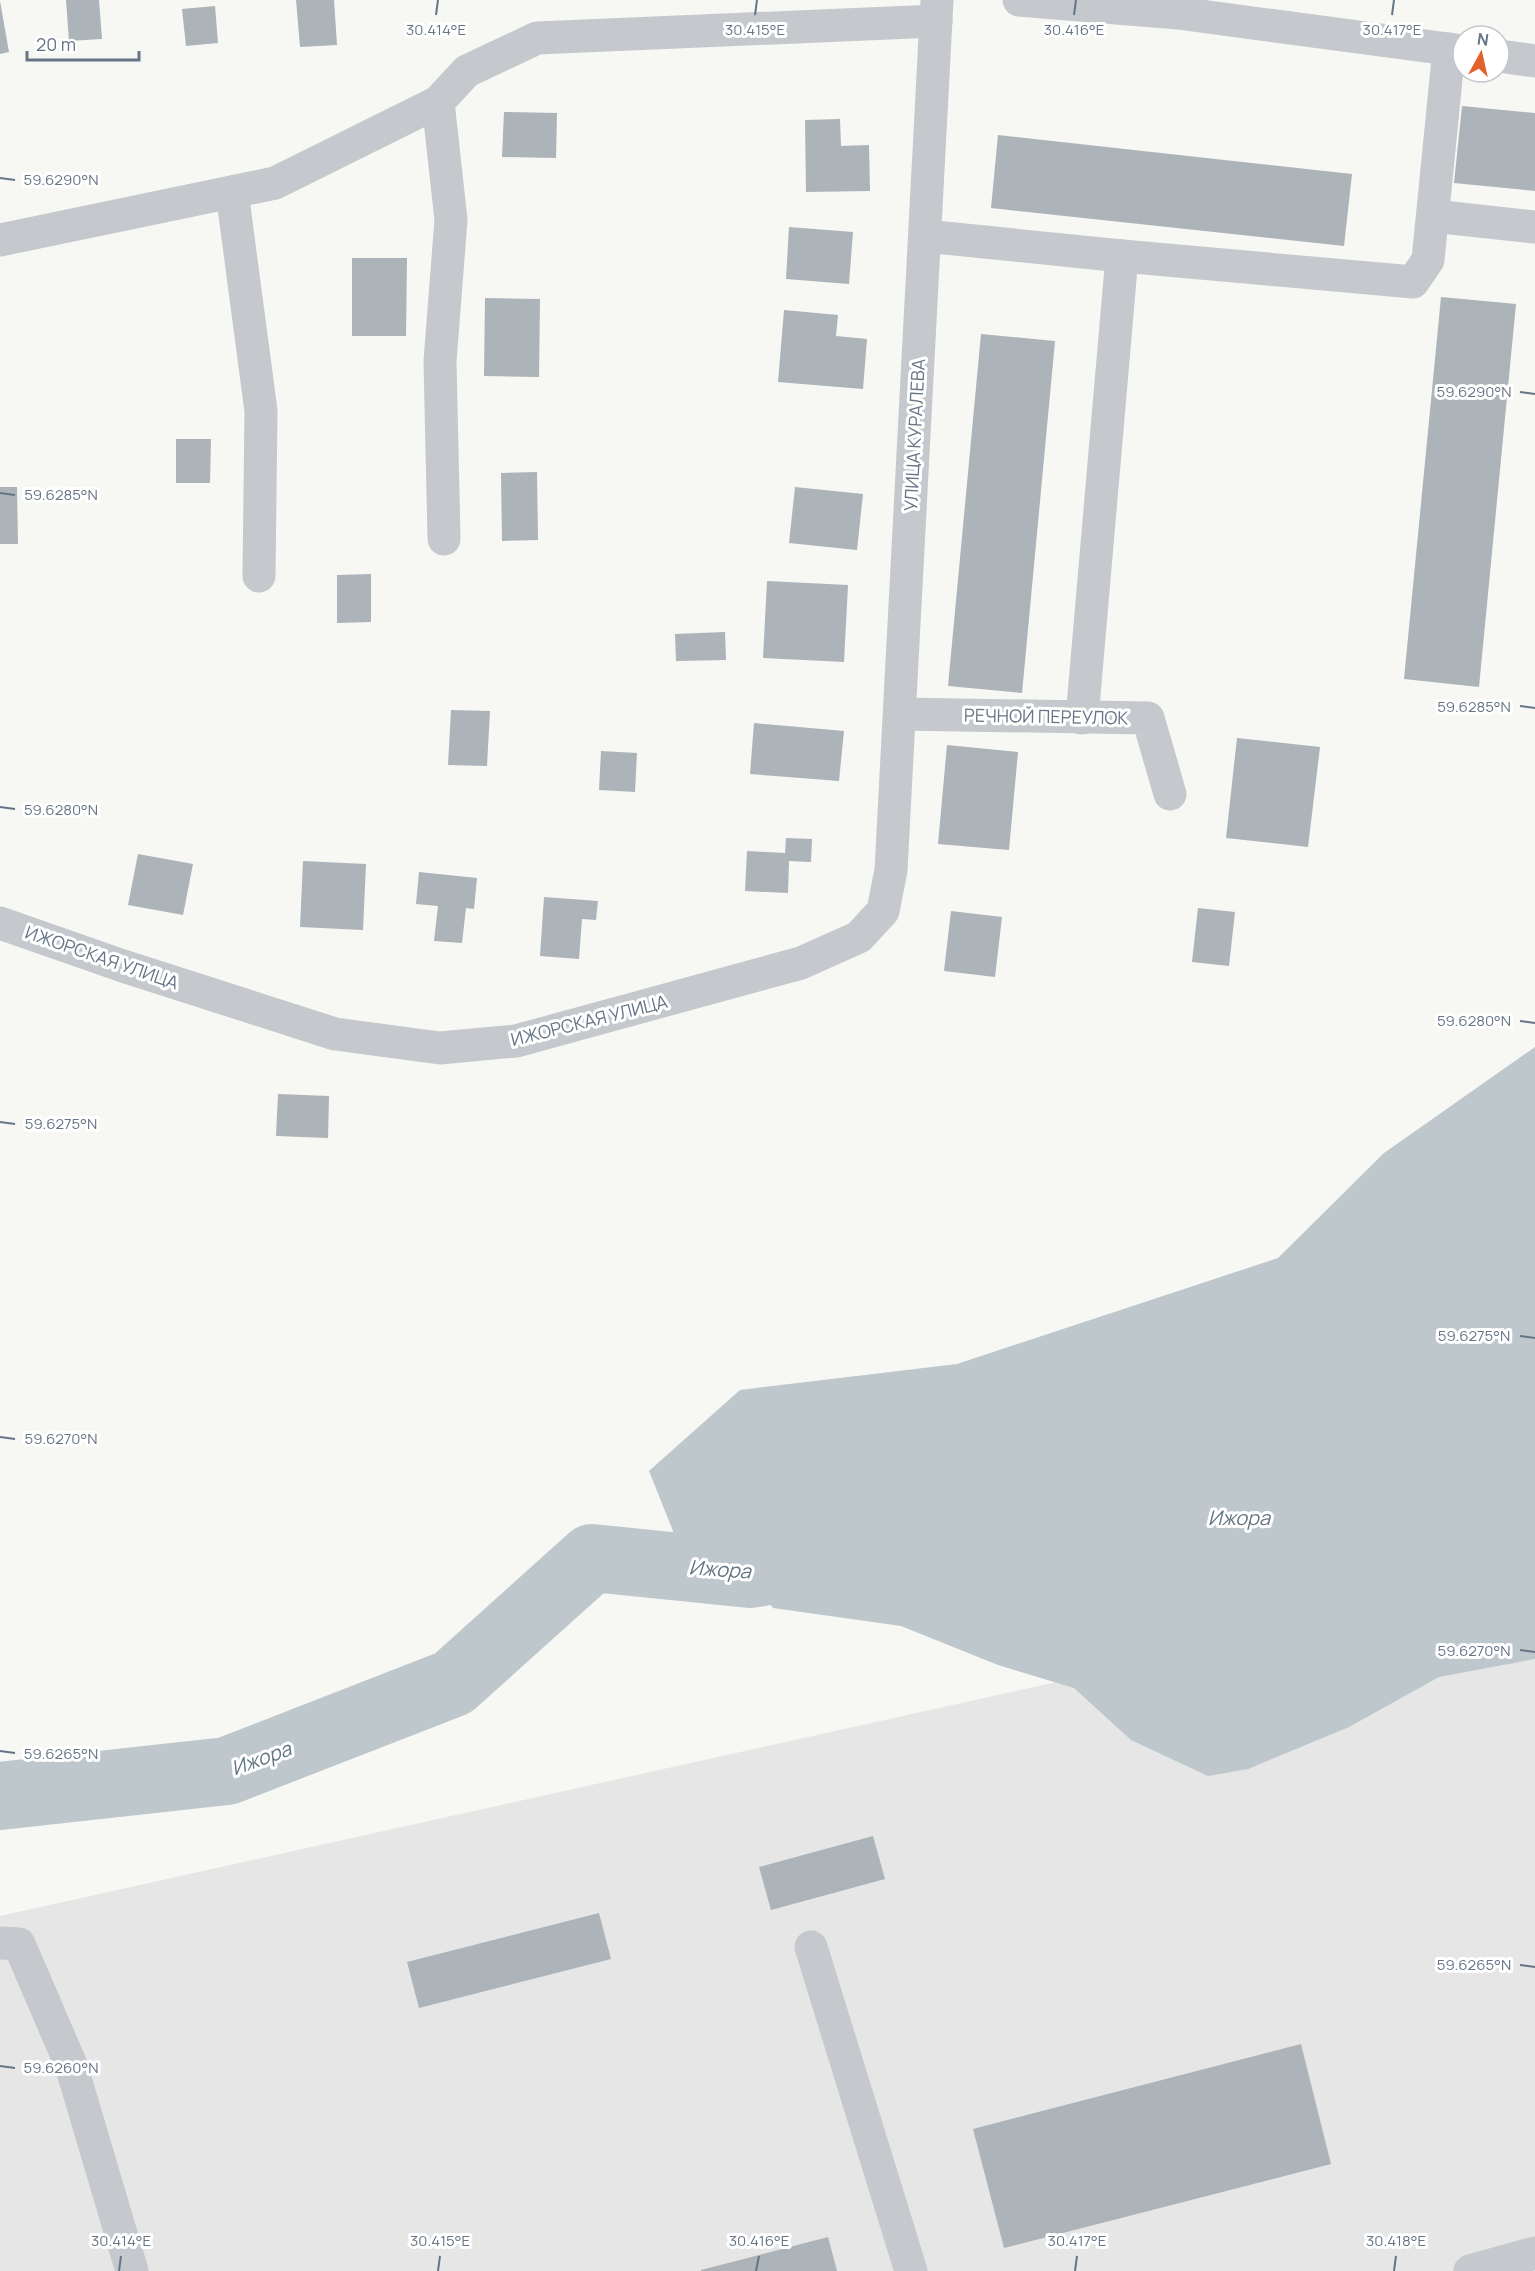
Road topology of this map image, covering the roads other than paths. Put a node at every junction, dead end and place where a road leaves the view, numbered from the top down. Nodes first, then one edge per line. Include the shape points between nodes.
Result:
1 (1019, 0) edge
2 (937, 11) edge
3 (1451, 49) edge
4 (1511, 58) edge
5 (1535, 61) edge
6 (1451, 84) edge
7 (438, 102) junction
8 (232, 192) junction
9 (1432, 216) junction
10 (1535, 227) edge
11 (925, 236) junction
12 (0, 240) edge
13 (1122, 256) junction
14 (444, 539) dead end
15 (259, 576) dead end
16 (900, 714) junction
17 (1082, 718) junction
18 (1170, 794) dead end
19 (891, 870) joint
20 (0, 922) edge
21 (0, 1942) edge
22 (811, 1947) dead end
23 (1535, 2253) edge
24 (132, 2271) edge
25 (911, 2271) edge
26 (1470, 2271) edge

1 - 3 street via 1178,13
2 - 7 street via 537,38 467,70
2 - 11 street, УЛИЦА КУРАЛЕВА
4 - 5 street
6 - 9 street
7 - 8 street via 275,183
7 - 14 street via 451,220 440,361
8 - 12 street
8 - 15 street via 261,411
9 - 10 street
9 - 13 street via 1428,260 1413,282
11 - 13 street
11 - 16 street, УЛИЦА КУРАЛЕВА
13 - 17 street
16 - 17 street, РЕЧНОЙ ПЕРЕУЛОК
16 - 19 street, УЛИЦА КУРАЛЕВА
17 - 18 street, РЕЧНОЙ ПЕРЕУЛОК via 1148,718
19 - 20 street, ИЖОРСКАЯ УЛИЦА via 883,911 859,937 801,963 516,1041 440,1048 335,1034
21 - 24 street via 19,1944 71,2065
22 - 25 street
23 - 26 street

